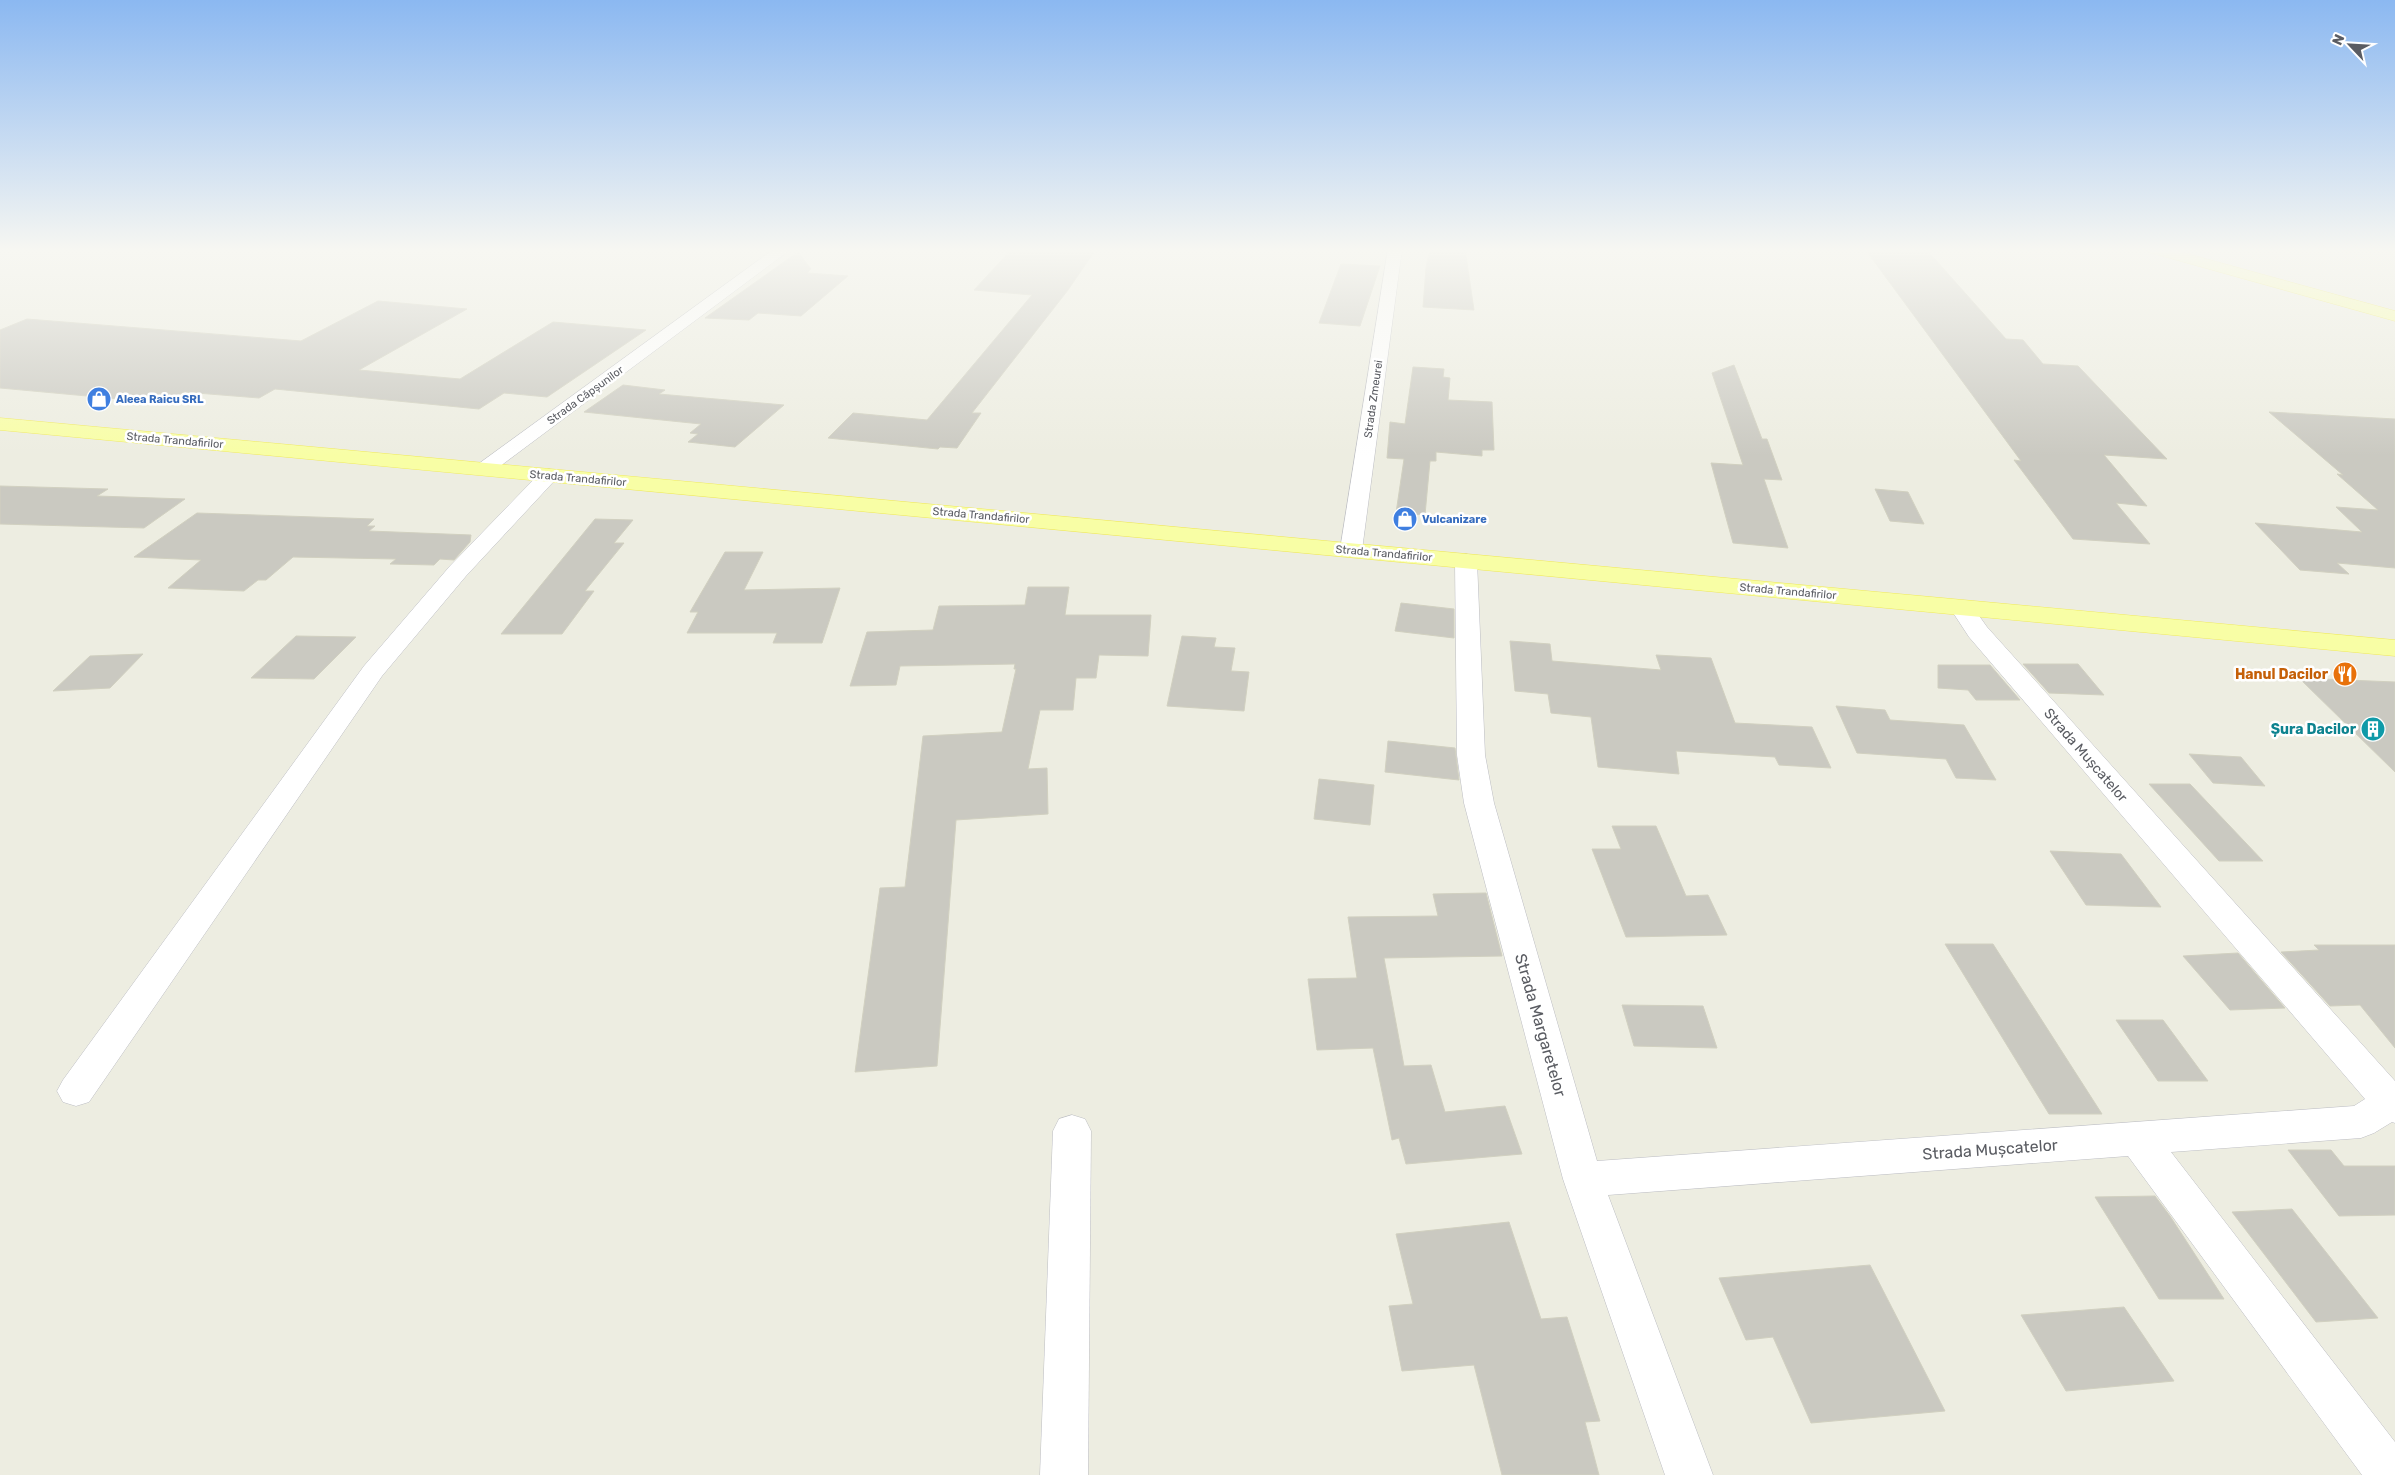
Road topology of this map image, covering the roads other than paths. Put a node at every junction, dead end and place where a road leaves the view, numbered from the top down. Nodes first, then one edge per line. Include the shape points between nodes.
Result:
1 (690, 318) edge
2 (1385, 318) edge
3 (0, 424) edge
4 (484, 469) junction
5 (549, 476) junction
6 (1351, 550) junction
7 (1466, 561) junction
8 (1962, 608) junction
9 (2395, 648) edge
10 (76, 1091) dead end
11 (2393, 1104) edge
12 (1072, 1131) dead end
13 (2137, 1138) junction
14 (1583, 1179) junction
15 (1064, 1475) edge
16 (1689, 1475) edge
17 (2391, 1475) edge

1 - 4 street, Strada Căpșunilor
2 - 6 street, Strada Zmeurei
3 - 4 main road, Strada Trandafirilor
4 - 5 main road, Strada Trandafirilor
5 - 6 main road, Strada Trandafirilor
5 - 10 street via 493,531 373,671
6 - 7 main road, Strada Trandafirilor
7 - 8 main road, Strada Trandafirilor
7 - 14 street, Strada Margaretelor via 1471,754 1479,803
8 - 9 main road, Strada Trandafirilor
8 - 11 street, Strada Mușcatelor via 1978,632
11 - 13 street, Strada Mușcatelor via 2361,1122
12 - 15 street
13 - 14 street, Strada Mușcatelor
13 - 17 street
14 - 16 street, Strada Margaretelor

